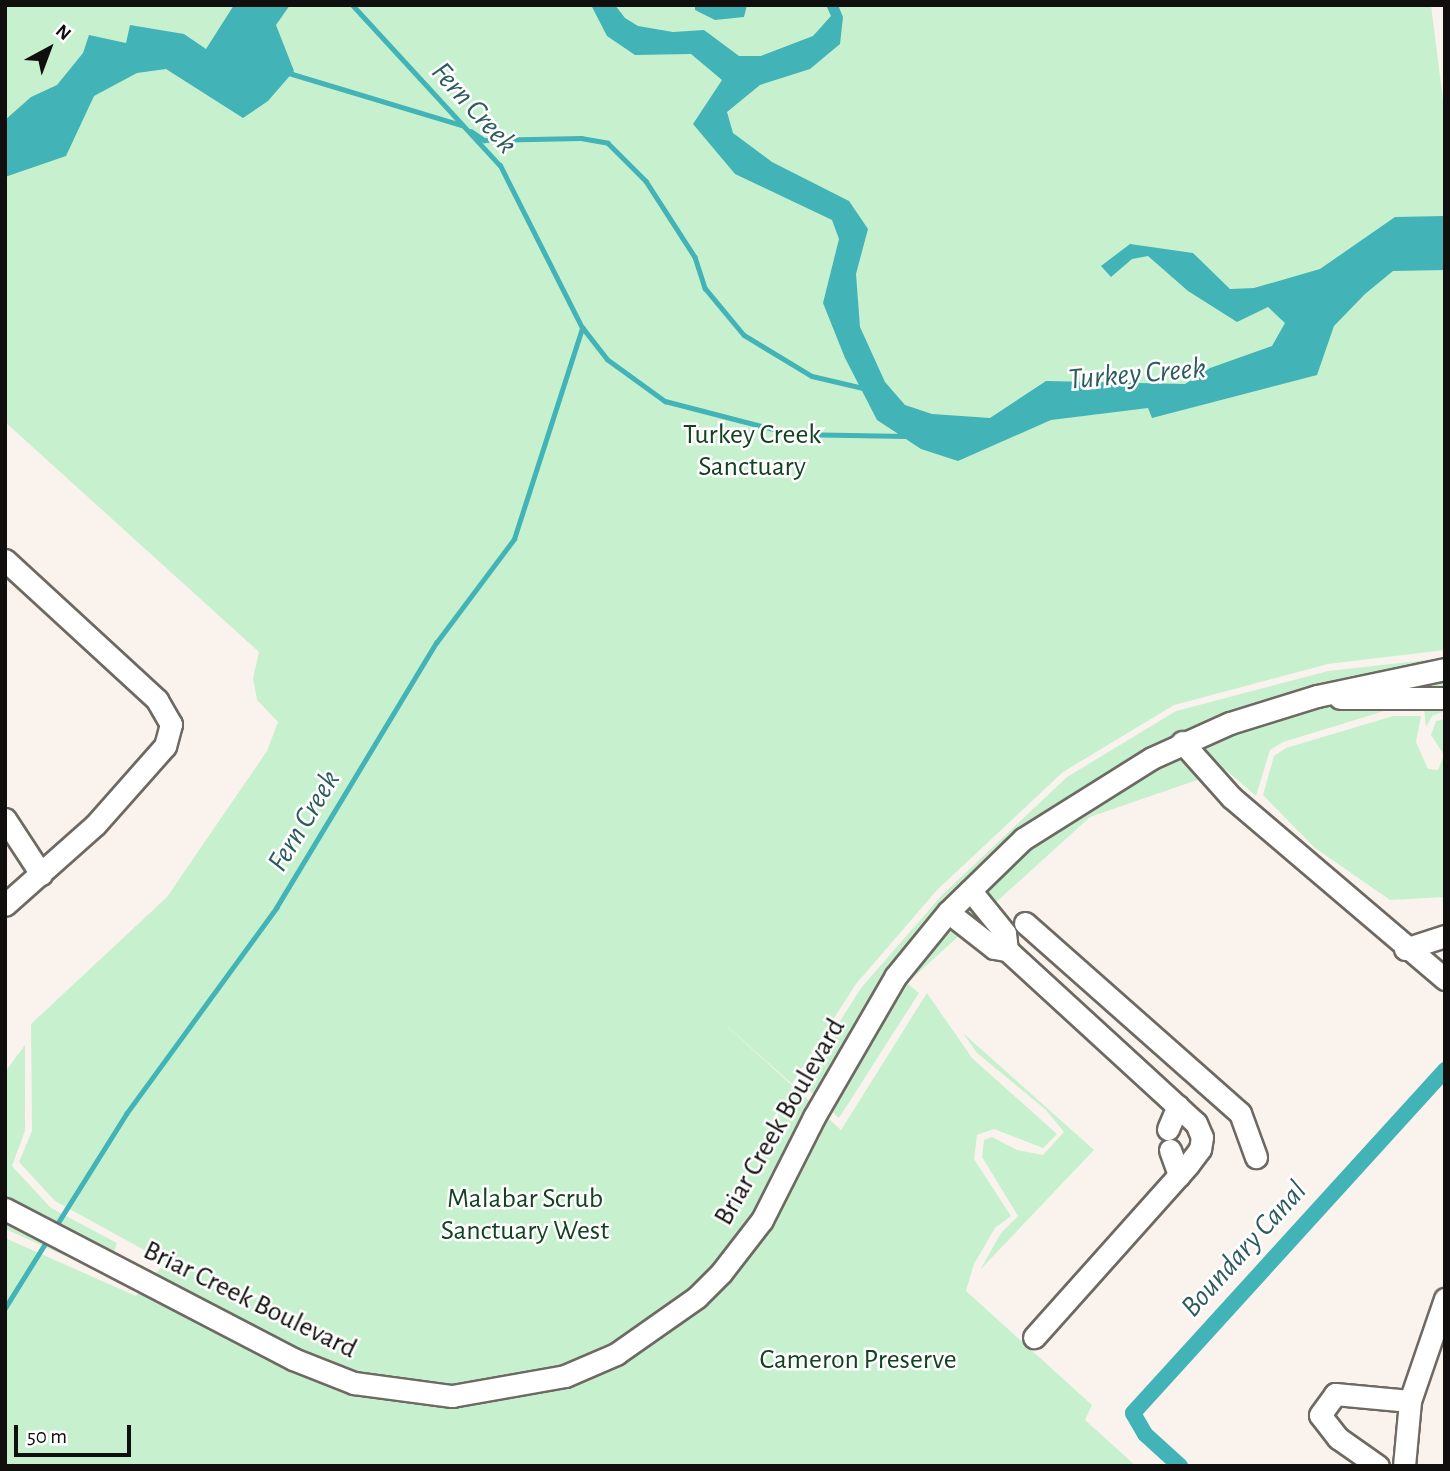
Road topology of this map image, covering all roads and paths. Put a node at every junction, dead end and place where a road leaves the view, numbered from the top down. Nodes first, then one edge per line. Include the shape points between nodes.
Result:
1 (5, 560) edge
2 (1445, 669) edge
3 (1317, 696) junction
4 (1445, 698) edge
5 (1182, 742) junction
6 (5, 819) edge
7 (41, 874) junction
8 (970, 890) junction
9 (5, 905) edge
10 (948, 912) junction
11 (1025, 923) dead end
12 (1445, 936) edge
13 (1405, 949) junction
14 (1007, 950) junction
15 (1445, 979) edge
16 (1126, 1013) junction
17 (1103, 1039) junction
18 (1178, 1106) junction
19 (1256, 1157) dead end
20 (1179, 1175) junction
21 (11, 1212) edge
22 (1445, 1299) edge
23 (1034, 1337) dead end
24 (1410, 1401) junction
25 (1378, 1466) edge
26 (1404, 1466) edge

1 - 7 street via 157,700 171,724 170,736 157,755 71,851
2 - 3 street, Briar Creek Boulevard
3 - 4 street, Briar Creek Boulevard via 1366,701
3 - 5 street, Briar Creek Boulevard
5 - 8 street, Briar Creek Boulevard via 1023,839
5 - 13 street via 1231,797
6 - 7 street
7 - 9 street
8 - 10 street, Briar Creek Boulevard
8 - 14 street via 1004,933
10 - 14 street via 994,948
10 - 21 street, Briar Creek Boulevard via 895,977 814,1116 762,1220 720,1273 697,1297 617,1354 565,1376 452,1396 354,1383 293,1359
11 - 16 street
12 - 13 street
13 - 15 street
14 - 17 street
16 - 17 street
16 - 19 street via 1240,1112
17 - 18 street
18 - 20 street via 1169,1140
18 - 20 street via 1196,1123 1202,1137 1200,1149
20 - 23 street
22 - 24 street
24 - 25 street via 1335,1394 1320,1415 1338,1438
24 - 26 street

